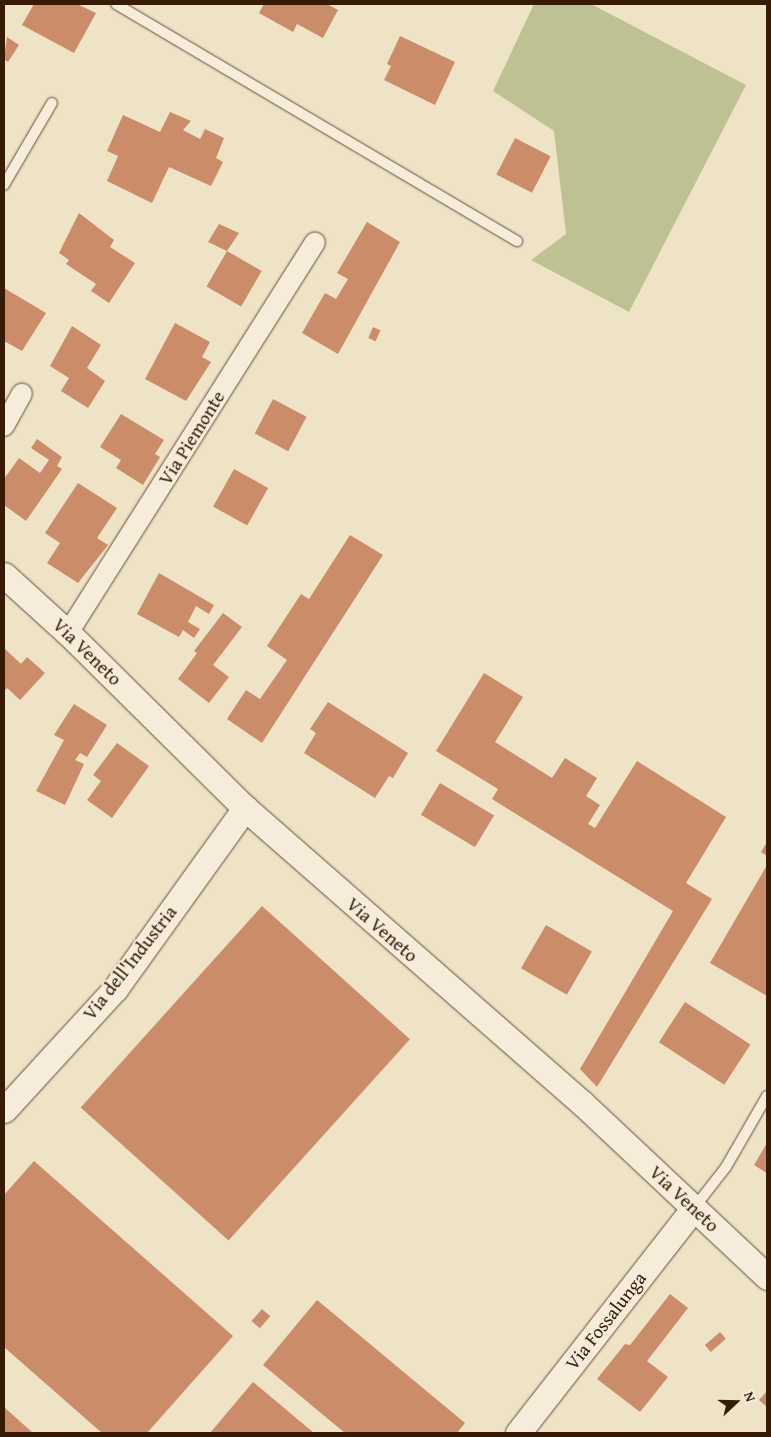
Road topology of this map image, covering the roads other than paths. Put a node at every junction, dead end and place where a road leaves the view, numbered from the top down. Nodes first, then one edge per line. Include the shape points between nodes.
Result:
1 (116, 4) edge
2 (52, 103) dead end
3 (4, 185) edge
4 (517, 242) dead end
5 (315, 243) dead end
6 (22, 394) dead end
7 (4, 426) edge
8 (4, 575) edge
9 (68, 633) junction
10 (245, 808) junction
11 (767, 1096) edge
12 (4, 1110) edge
13 (693, 1209) junction
14 (767, 1277) edge
15 (518, 1433) edge

1 - 4 lane
2 - 3 lane
5 - 9 street, Via Piemonte
6 - 7 street
8 - 9 street, Via Veneto
9 - 10 street, Via Veneto
10 - 12 street, Via dell'Industria via 115,989
10 - 13 street, Via Veneto via 582,1103
11 - 13 lane via 726,1166
13 - 14 street, Via Veneto
13 - 15 street, Via Fossalunga

